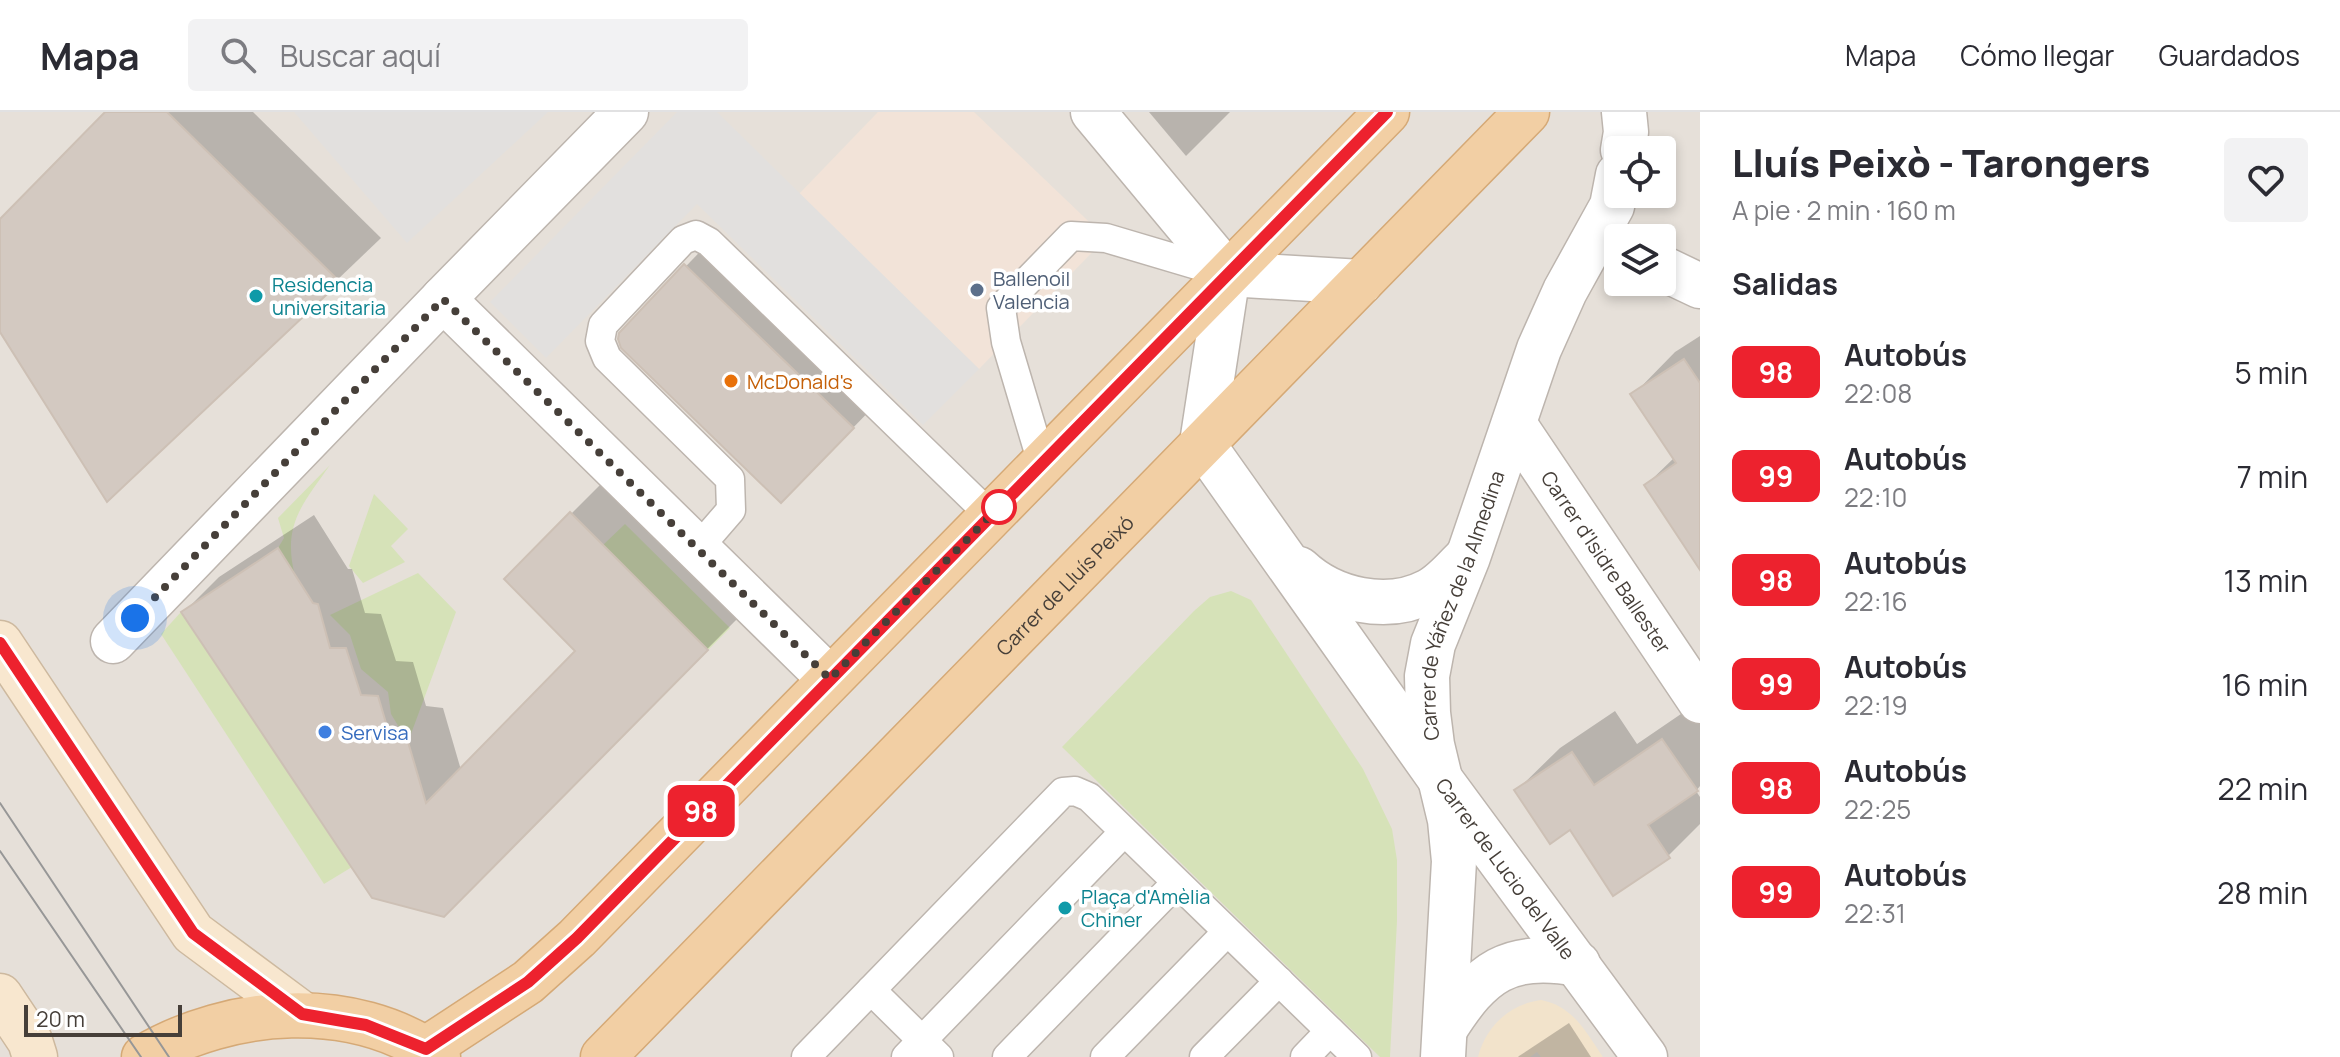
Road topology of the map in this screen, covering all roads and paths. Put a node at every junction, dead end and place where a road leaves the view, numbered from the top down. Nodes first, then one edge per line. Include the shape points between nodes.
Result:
1 (626, 112) edge
2 (1093, 112) edge
3 (1387, 112) edge
4 (1527, 112) edge
5 (1624, 112) edge
6 (1625, 136) edge
7 (1604, 248) edge
8 (1228, 274) junction
9 (1676, 275) edge
10 (1361, 282) junction
11 (1700, 286) edge
12 (443, 299) junction
13 (1514, 424) junction
14 (1202, 443) junction
15 (1042, 463) junction
16 (991, 516) junction
17 (1274, 546) junction
18 (699, 547) junction
19 (1468, 557) junction
20 (113, 641) dead end
21 (0, 643) edge
22 (830, 679) junction
23 (1700, 701) edge
24 (1440, 779) junction
25 (1124, 832) junction
26 (1176, 883) junction
27 (1227, 932) junction
28 (1578, 964) junction
29 (1279, 981) junction
30 (871, 990) junction
31 (0, 996) edge
32 (302, 1014) junction
33 (1330, 1031) junction
34 (1444, 1043) edge
35 (922, 1052) edge
36 (432, 1053) edge
37 (35, 1057) edge
38 (144, 1057) edge
39 (603, 1057) edge
40 (806, 1057) edge
41 (1007, 1057) edge
42 (1105, 1057) edge
43 (1204, 1057) edge
44 (1305, 1057) edge
45 (1357, 1057) edge
46 (1645, 1057) edge

1 - 12 street
2 - 8 street
3 - 8 main road
4 - 10 main road, Carrer de Lluís Peixó
5 - 6 street
7 - 13 street, Carrer de Yáñez de la Almedina via 1539,349
8 - 10 street
8 - 14 street
8 - 15 main road
8 - 15 lane via 1106,238 1071,236 1001,308
9 - 11 street
10 - 14 main road, Carrer de Lluís Peixó
12 - 18 street
12 - 20 street
13 - 19 street, Carrer de Yáñez de la Almedina
13 - 23 street, Carrer d'Isidre Ballester
14 - 17 street, Carrer de Lucio del Valle
14 - 39 main road, Carrer de Lluís Peixó
15 - 16 main road
16 - 18 lane via 696,235 683,240 603,325 600,341 607,358 730,479 731,510
16 - 22 main road
17 - 19 street via 1330,592 1395,602 1430,590
17 - 24 street, Carrer de Lucio del Valle
18 - 22 street
19 - 24 street, Carrer de Yáñez de la Almedina via 1433,644 1427,676
21 - 32 main road via 193,933
22 - 36 main road via 551,963
24 - 28 street, Carrer de Lucio del Valle
24 - 34 street, Carrer de Yáñez de la Almedina via 1454,861
25 - 26 lane
25 - 30 lane via 1089,797 1063,792
25 - 35 lane
26 - 27 lane
26 - 41 lane
27 - 29 lane
27 - 42 lane
28 - 34 street via 1542,957 1503,968 1470,989
28 - 46 street, Carrer de Lucio del Valle
29 - 33 lane
29 - 43 lane
30 - 35 lane
30 - 40 lane
31 - 37 main road
32 - 36 main road via 359,1023
32 - 38 main road via 230,1021
33 - 44 lane
33 - 45 lane

